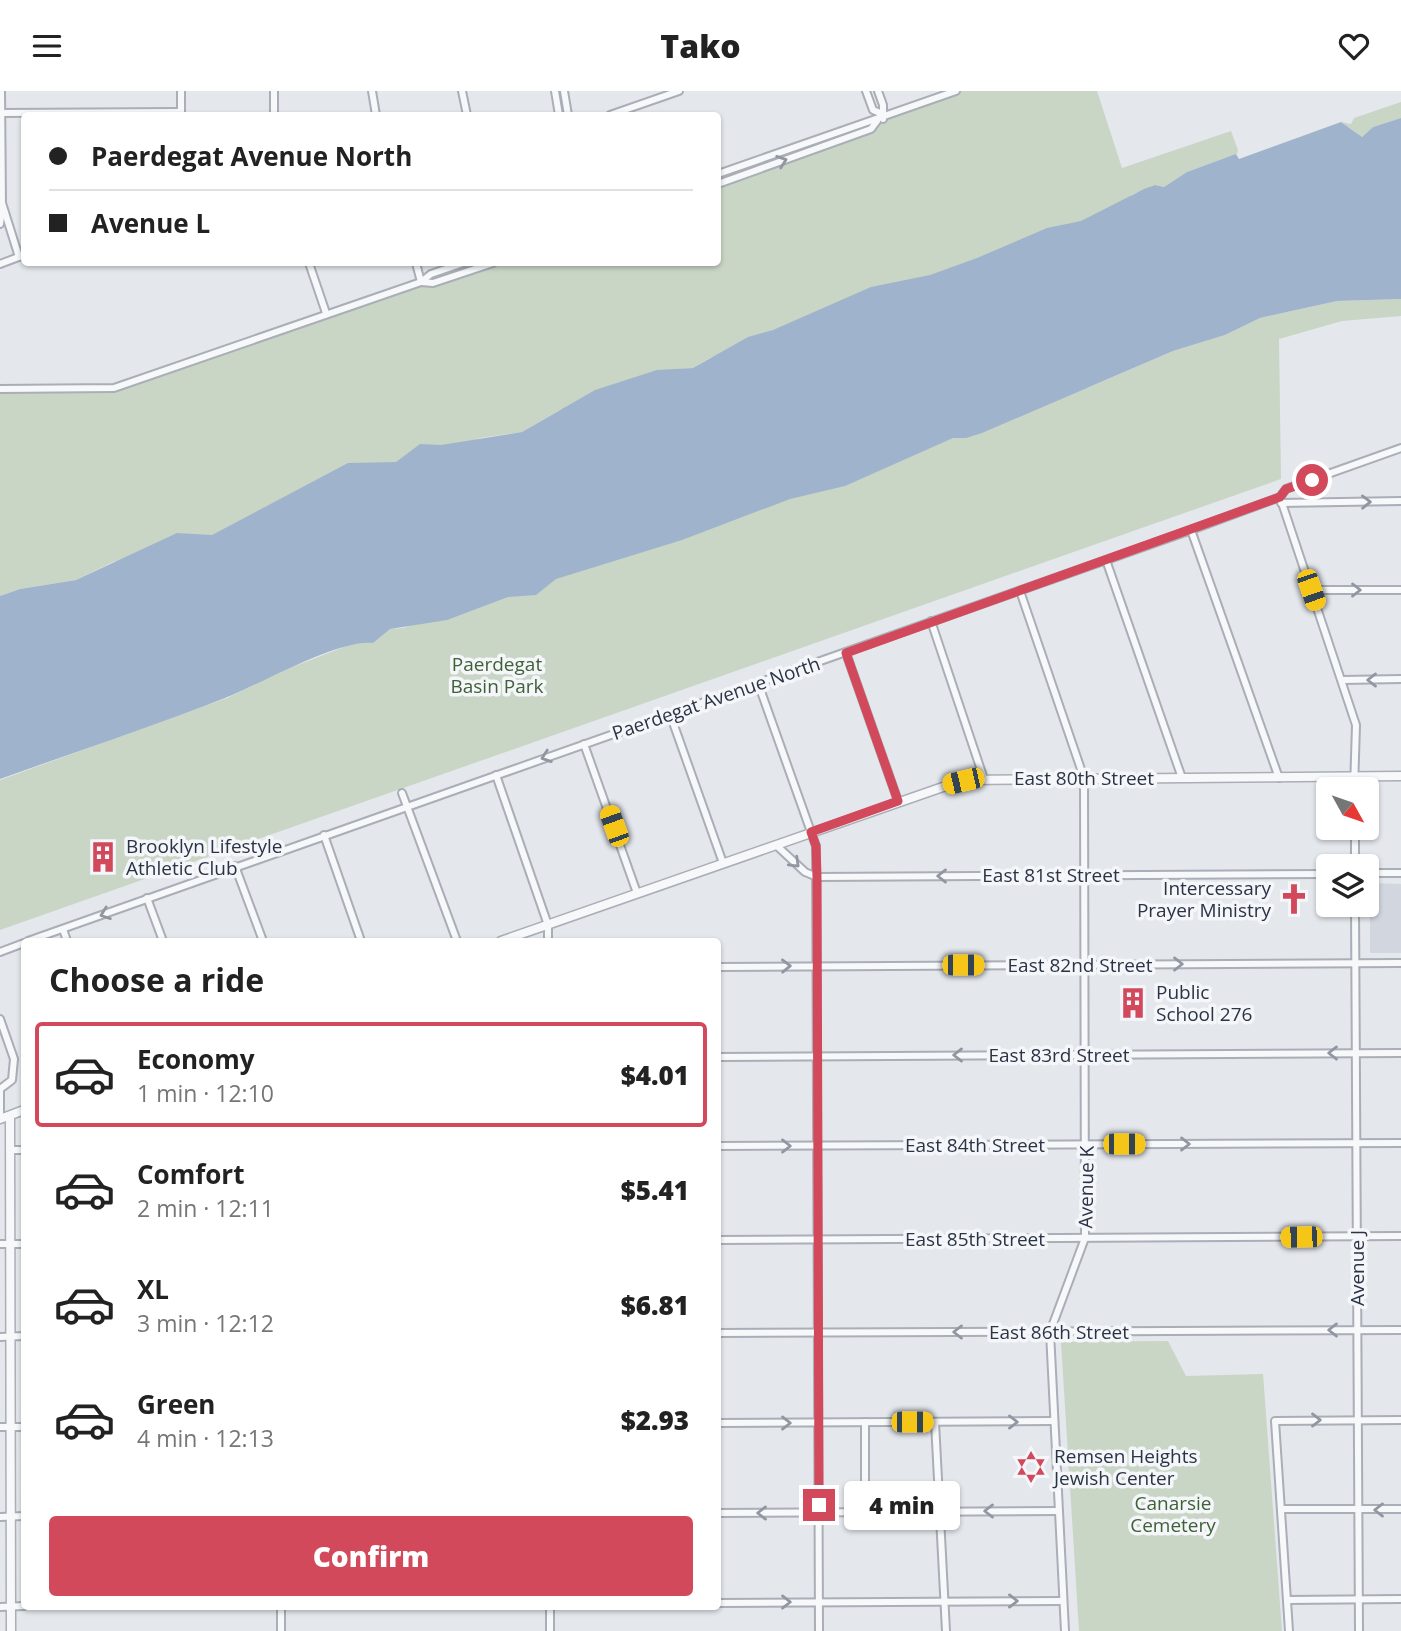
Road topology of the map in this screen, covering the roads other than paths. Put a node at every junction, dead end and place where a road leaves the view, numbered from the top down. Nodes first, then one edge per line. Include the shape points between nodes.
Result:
1 (1, 91) edge
2 (181, 91) edge
3 (274, 91) edge
4 (372, 91) edge
5 (462, 91) edge
6 (555, 91) edge
7 (564, 91) edge
8 (679, 91) edge
9 (866, 91) edge
10 (878, 91) edge
11 (956, 91) edge
12 (181, 112) edge
13 (274, 112) edge
14 (376, 112) edge
15 (466, 112) edge
16 (558, 112) edge
17 (568, 112) edge
18 (619, 112) edge
19 (1, 113) edge
20 (21, 113) edge
21 (880, 118) junction
22 (721, 173) edge
23 (721, 183) edge
24 (1, 203) edge
25 (0, 224) edge
26 (21, 253) edge
27 (21, 256) edge
28 (0, 264) edge
29 (310, 266) edge
30 (417, 266) edge
31 (454, 266) edge
32 (484, 266) edge
33 (421, 282) junction
34 (326, 313) junction
35 (0, 389) edge
36 (1401, 448) edge
37 (1281, 500) junction
38 (1401, 501) edge
39 (1191, 530) junction
40 (1106, 560) junction
41 (1311, 590) junction
42 (1401, 590) edge
43 (1020, 591) junction
44 (931, 621) junction
45 (846, 653) junction
46 (1401, 679) edge
47 (1342, 680) junction
48 (758, 683) junction
49 (670, 714) junction
50 (584, 744) junction
51 (496, 775) junction
52 (1401, 776) edge
53 (1354, 777) joint
54 (1084, 778) junction
55 (1182, 778) junction
56 (1279, 778) junction
57 (1316, 778) edge
58 (984, 779) junction
59 (402, 793) dead end
60 (898, 801) junction
61 (407, 806) junction
62 (811, 832) junction
63 (324, 835) junction
64 (776, 845) junction
65 (723, 863) junction
66 (235, 866) junction
67 (1379, 873) edge
68 (1401, 873) edge
69 (1316, 874) edge
70 (1085, 875) junction
71 (817, 877) junction
72 (637, 893) junction
73 (147, 898) junction
74 (1355, 917) edge
75 (548, 925) junction
76 (62, 929) junction
77 (37, 938) edge
78 (66, 938) edge
79 (162, 938) edge
80 (262, 938) edge
81 (360, 938) edge
82 (456, 938) edge
83 (515, 938) edge
84 (548, 938) edge
85 (21, 944) edge
86 (0, 952) edge
87 (1355, 963) junction
88 (1401, 963) edge
89 (1085, 965) junction
90 (817, 966) junction
91 (721, 967) edge
92 (0, 1019) edge
93 (1355, 1053) junction
94 (1401, 1053) edge
95 (1086, 1055) junction
96 (817, 1056) junction
97 (721, 1057) edge
98 (0, 1088) edge
99 (21, 1111) edge
100 (0, 1113) edge
101 (10, 1116) junction
102 (0, 1119) edge
103 (1356, 1143) junction
104 (1401, 1143) edge
105 (1086, 1144) junction
106 (721, 1146) edge
107 (818, 1146) junction
108 (13, 1150) junction
109 (21, 1150) edge
110 (1401, 1236) edge
111 (1357, 1237) junction
112 (1085, 1238) junction
113 (818, 1239) junction
114 (721, 1240) edge
115 (0, 1244) edge
116 (12, 1244) junction
117 (21, 1244) edge
118 (1401, 1329) edge
119 (1357, 1330) junction
120 (1050, 1332) junction
121 (721, 1333) edge
122 (819, 1333) junction
123 (10, 1336) junction
124 (21, 1336) edge
125 (0, 1337) edge
126 (1358, 1420) junction
127 (1401, 1420) edge
128 (1052, 1421) junction
129 (820, 1422) junction
130 (865, 1422) junction
131 (935, 1422) junction
132 (721, 1423) edge
133 (0, 1427) edge
134 (10, 1427) junction
135 (21, 1427) edge
136 (1281, 1509) junction
137 (1401, 1509) edge
138 (1358, 1510) junction
139 (1058, 1511) junction
140 (819, 1512) junction
141 (865, 1512) junction
142 (938, 1512) junction
143 (721, 1513) edge
144 (21, 1516) edge
145 (0, 1517) edge
146 (11, 1517) junction
147 (1401, 1599) edge
148 (1287, 1600) junction
149 (1358, 1600) junction
150 (945, 1601) junction
151 (1063, 1601) junction
152 (819, 1602) junction
153 (721, 1603) edge
154 (11, 1606) junction
155 (21, 1606) edge
156 (0, 1607) edge
157 (281, 1610) edge
158 (550, 1610) edge
159 (11, 1631) edge
160 (282, 1631) edge
161 (550, 1631) edge
162 (819, 1631) edge
163 (946, 1631) edge
164 (1065, 1631) edge
165 (1289, 1631) edge
166 (1359, 1631) edge

1 - 19 street
2 - 12 street
3 - 13 street
4 - 14 street
5 - 15 street
6 - 16 street
7 - 17 street
8 - 18 street
9 - 21 street
10 - 21 street via 883,105
11 - 21 street
19 - 20 street
19 - 24 street
21 - 22 street
23 -> 21 street via 871,129
24 - 25 street
24 - 26 street
27 - 28 street
29 - 34 street
30 - 33 street
31 - 33 street
32 - 33 street via 433,283
33 - 34 street
34 - 35 street via 114,388
36 - 37 street, Paerdegat Avenue North via 1286,489
37 -> 38 street
37 - 39 street, Paerdegat Avenue North
37 - 41 street
39 - 40 street, Paerdegat Avenue North
39 - 56 street
40 - 43 street, Paerdegat Avenue North
40 - 55 street
41 -> 42 street
41 - 47 street
43 - 44 street, Paerdegat Avenue North
43 - 54 street, Avenue K
44 - 45 street, Paerdegat Avenue North
44 - 58 street
45 - 48 street, Paerdegat Avenue North
45 - 60 street
46 -> 47 street
47 - 53 street via 1356,725
48 - 49 street, Paerdegat Avenue North
48 - 62 street
49 - 50 street, Paerdegat Avenue North
49 - 65 street
50 -> 51 street, Paerdegat Avenue North
50 - 72 street
51 - 61 street, Paerdegat Avenue North
51 - 75 street
52 - 53 street, East 80th Street
54 - 55 street, East 80th Street
54 - 58 street, East 80th Street
54 - 70 street, Avenue K
55 - 56 street, East 80th Street
56 - 57 street, East 80th Street
58 - 60 street, East 80th Street via 947,784
59 - 61 street
60 - 62 street, East 80th Street
61 - 63 street, Paerdegat Avenue North
61 - 82 street
62 - 64 street, East 80th Street
62 - 71 street
63 - 66 street, Paerdegat Avenue North
63 - 81 street
64 - 65 street, East 80th Street
64 -> 71 street
65 - 72 street, East 80th Street
66 - 73 street, Paerdegat Avenue North
66 - 80 street
67 - 68 street
69 - 70 street, East 81st Street
70 -> 71 street, East 81st Street
70 - 89 street, Avenue K
71 - 90 street
72 - 75 street, East 80th Street
73 -> 76 street, Paerdegat Avenue North
73 - 79 street
74 - 87 street, Avenue J
75 - 83 street, East 80th Street
75 - 84 street
76 - 77 street, Paerdegat Avenue North
76 - 78 street
85 - 86 street, Paerdegat Avenue North
87 - 88 street, East 82nd Street
89 -> 87 street, East 82nd Street
87 - 93 street, Avenue J
89 - 90 street, East 82nd Street
89 - 95 street, Avenue K
91 -> 90 street, East 82nd Street
90 - 96 street
92 - 98 street via 14,1059 12,1080
93 - 94 street, East 83rd Street
93 -> 95 street, East 83rd Street
93 - 103 street, Avenue J
95 -> 96 street, East 83rd Street
95 - 105 street, Avenue K
96 - 97 street, East 83rd Street
96 - 107 street
98 - 100 street
99 - 101 street
101 - 102 street
101 - 108 street
103 - 104 street, East 84th Street
105 -> 103 street, East 84th Street
103 - 111 street, Avenue J
105 - 107 street, East 84th Street
105 - 112 street, Avenue K
106 -> 107 street, East 84th Street
107 - 113 street
108 - 109 street
108 - 116 street
110 - 111 street, East 85th Street
111 - 112 street, East 85th Street
111 - 119 street, Avenue J
112 - 113 street, East 85th Street
112 - 120 street, Avenue K
113 - 114 street, East 85th Street
113 - 122 street
115 - 116 street
116 - 117 street
116 - 123 street
118 - 119 street, East 86th Street
119 -> 120 street, East 86th Street
119 - 126 street, Avenue J
120 -> 122 street, East 86th Street
120 - 128 street, Avenue K
121 - 122 street, East 86th Street
122 - 129 street
123 - 124 street
123 - 125 street
123 - 134 street
126 - 127 street
136 -> 126 street via 1275,1421
126 - 138 street, Avenue J
131 -> 128 street
128 - 139 street, Avenue K
129 - 130 street
132 -> 129 street
129 - 140 street
130 - 131 street
130 - 141 street
131 - 142 street
133 - 134 street
134 - 135 street
134 - 146 street
136 - 138 street
136 - 148 street
137 -> 138 street
138 - 149 street, Avenue J
139 -> 142 street
139 - 151 street, Avenue K
140 - 141 street
140 -> 143 street
140 - 152 street
141 - 142 street
142 - 150 street
144 - 146 street
145 - 146 street
146 - 154 street
147 - 149 street
148 - 149 street
148 - 165 street
149 - 166 street, Avenue J
150 -> 151 street
150 - 152 street
150 - 163 street
151 - 164 street, Avenue K
153 -> 152 street
152 - 162 street
154 - 155 street
154 - 156 street
154 - 159 street
157 - 160 street
158 - 161 street

